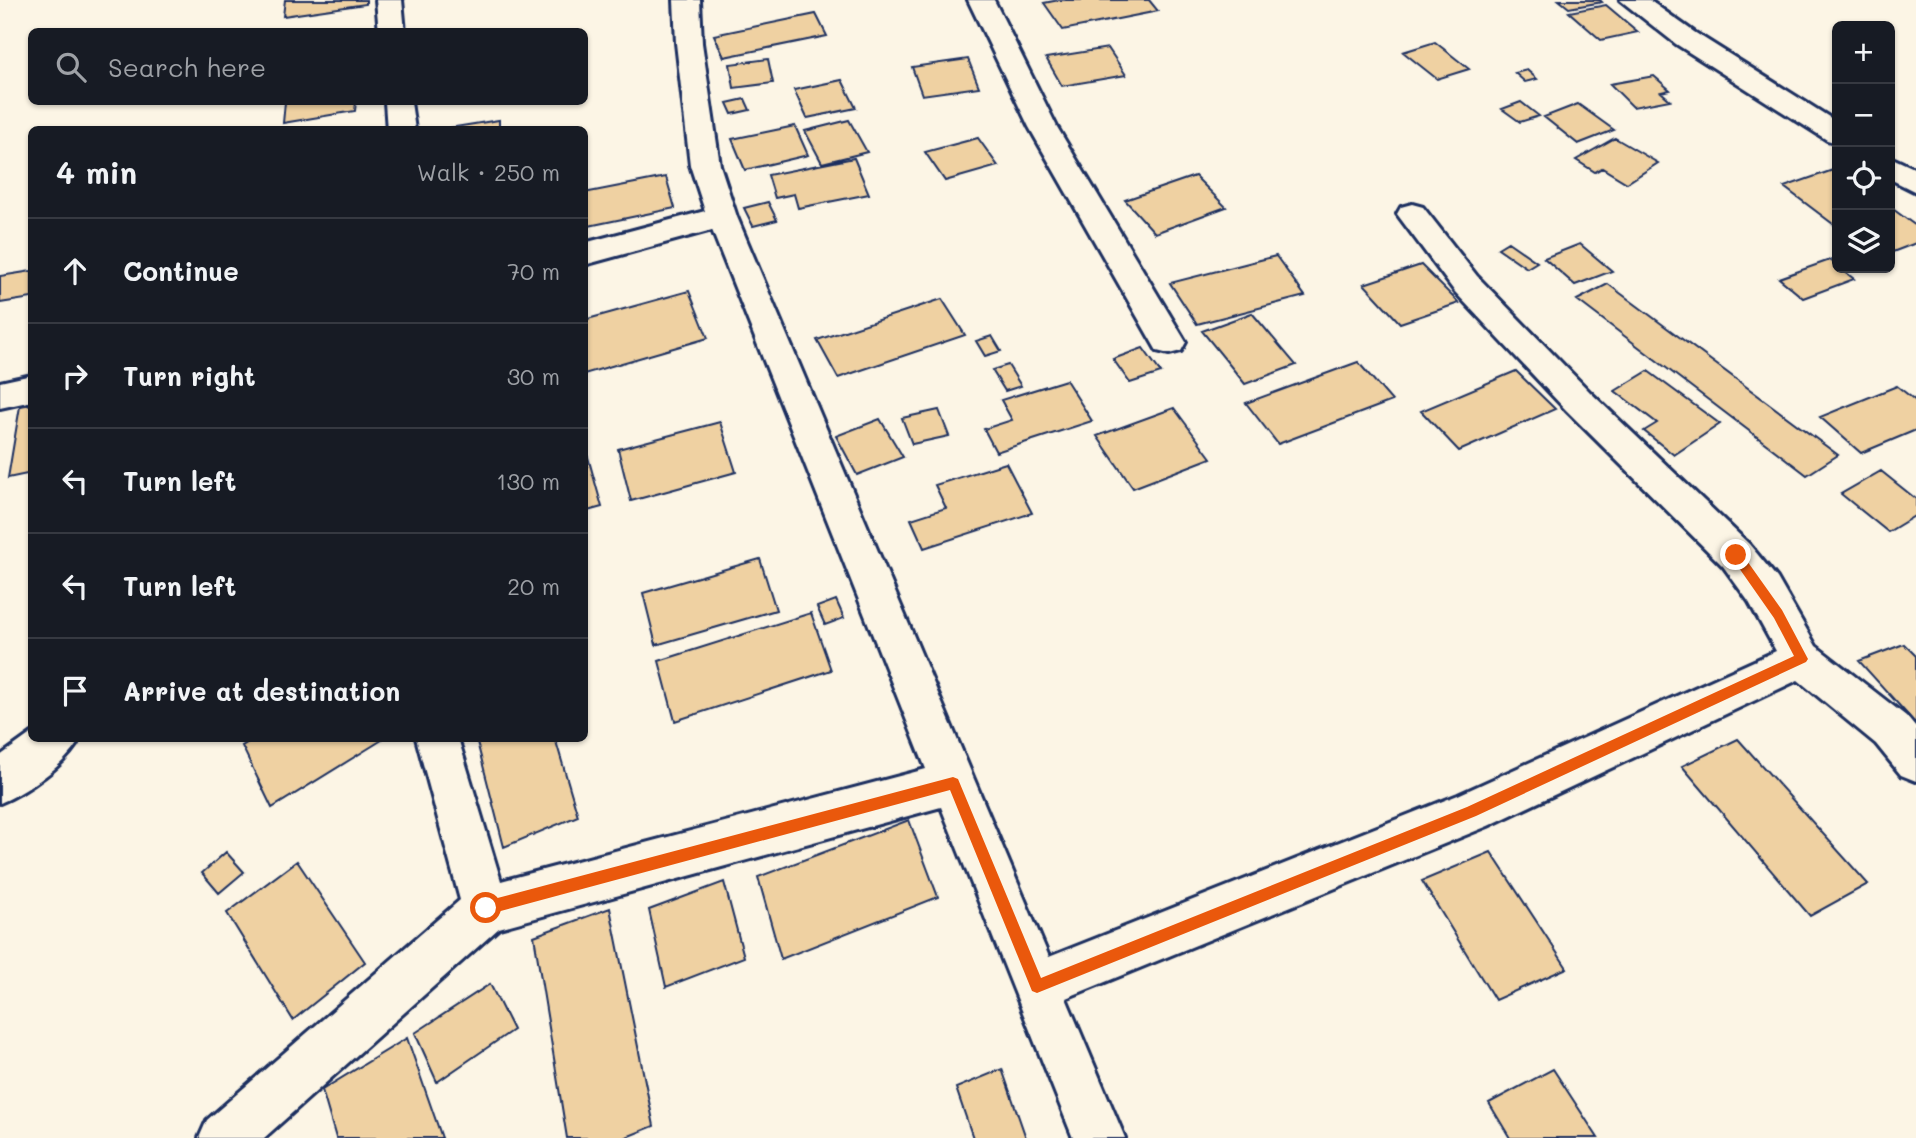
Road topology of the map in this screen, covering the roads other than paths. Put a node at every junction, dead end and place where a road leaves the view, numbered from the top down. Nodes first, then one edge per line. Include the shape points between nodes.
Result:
1 (389, 0) edge
2 (687, 0) edge
3 (981, 0) edge
4 (1633, 0) edge
5 (392, 28) edge
6 (398, 105) edge
7 (401, 126) edge
8 (1832, 131) edge
9 (1895, 169) edge
10 (1916, 183) edge
11 (1412, 214) dead end
12 (722, 217) junction
13 (588, 253) edge
14 (1169, 342) dead end
15 (28, 389) edge
16 (0, 395) edge
17 (1802, 659) junction
18 (54, 742) edge
19 (438, 742) edge
20 (1916, 761) edge
21 (0, 782) edge
22 (953, 783) junction
23 (486, 908) junction
24 (1037, 986) junction
25 (225, 1138) edge
26 (1100, 1138) edge

1 - 5 street
2 - 12 street via 705,165
3 - 14 street via 1042,127
4 - 8 street
6 - 7 street
9 - 10 street
11 - 17 street via 1466,284 1736,555 1773,606
12 - 13 street
12 - 22 street
15 - 16 street
17 - 20 street via 1891,730
17 - 24 street via 1472,811
18 - 21 street
19 - 23 street
22 - 23 street
22 - 24 street
23 - 25 street
24 - 26 street

